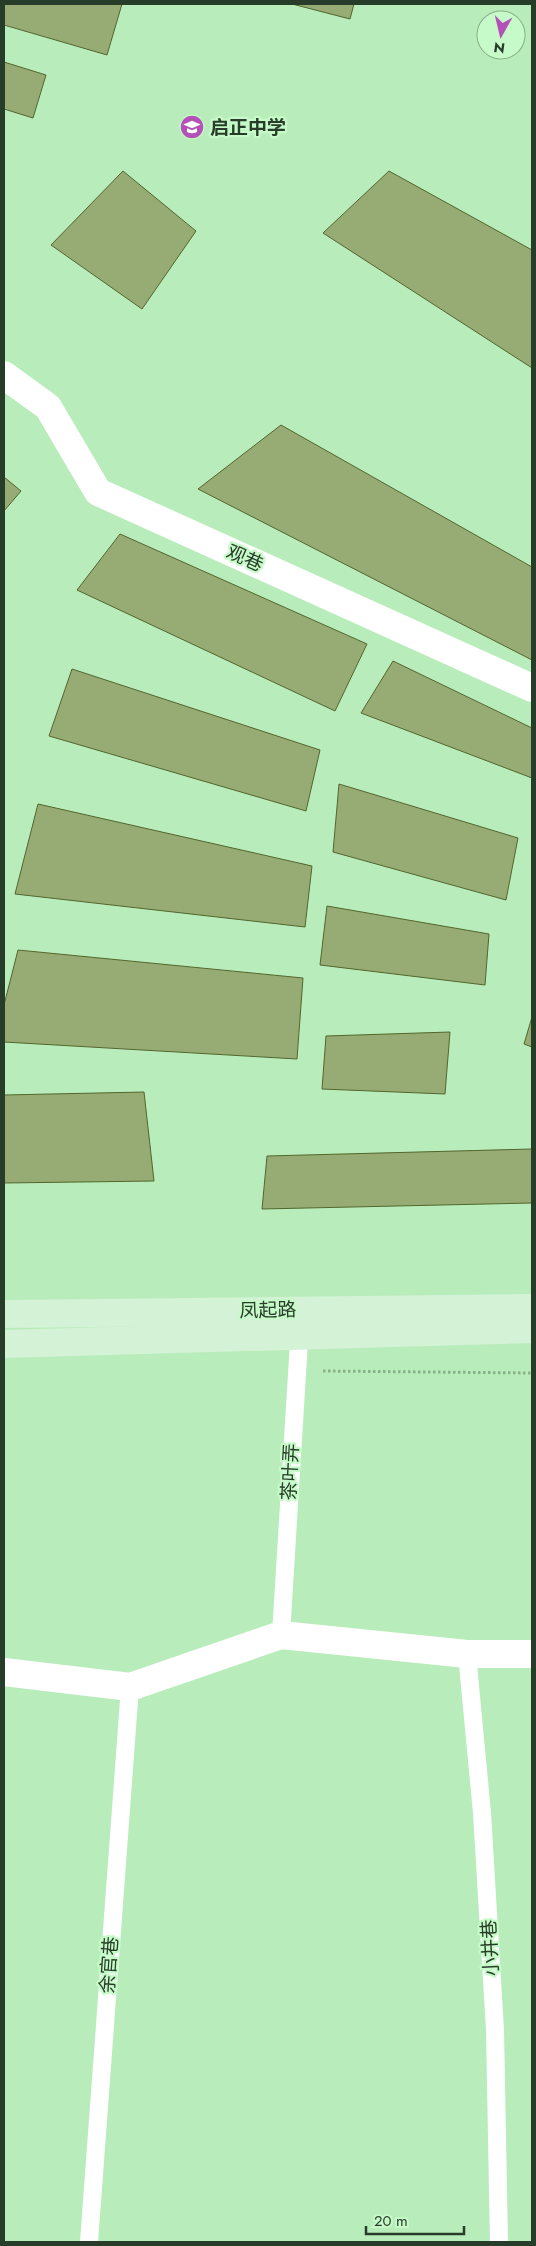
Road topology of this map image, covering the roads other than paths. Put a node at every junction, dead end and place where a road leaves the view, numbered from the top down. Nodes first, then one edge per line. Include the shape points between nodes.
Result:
1 (4, 375) edge
2 (532, 688) edge
3 (532, 1308) edge
4 (4, 1314) edge
5 (300, 1322) junction
6 (532, 1329) edge
7 (4, 1344) edge
8 (280, 1635) junction
9 (468, 1654) junction
10 (532, 1654) edge
11 (4, 1672) edge
12 (130, 1687) junction
13 (88, 2242) edge
14 (499, 2242) edge

1 - 2 street, 观巷 via 48,407 98,492
3 - 5 main road, 凤起路
4 - 5 main road, 凤起路
5 - 6 main road
5 - 7 main road
5 - 8 lane, 茶叶弄
8 - 9 street
8 - 12 street
9 - 10 street
9 - 14 lane, 小井巷 via 482,1813 495,2030
11 - 12 street
12 - 13 lane, 余官巷

